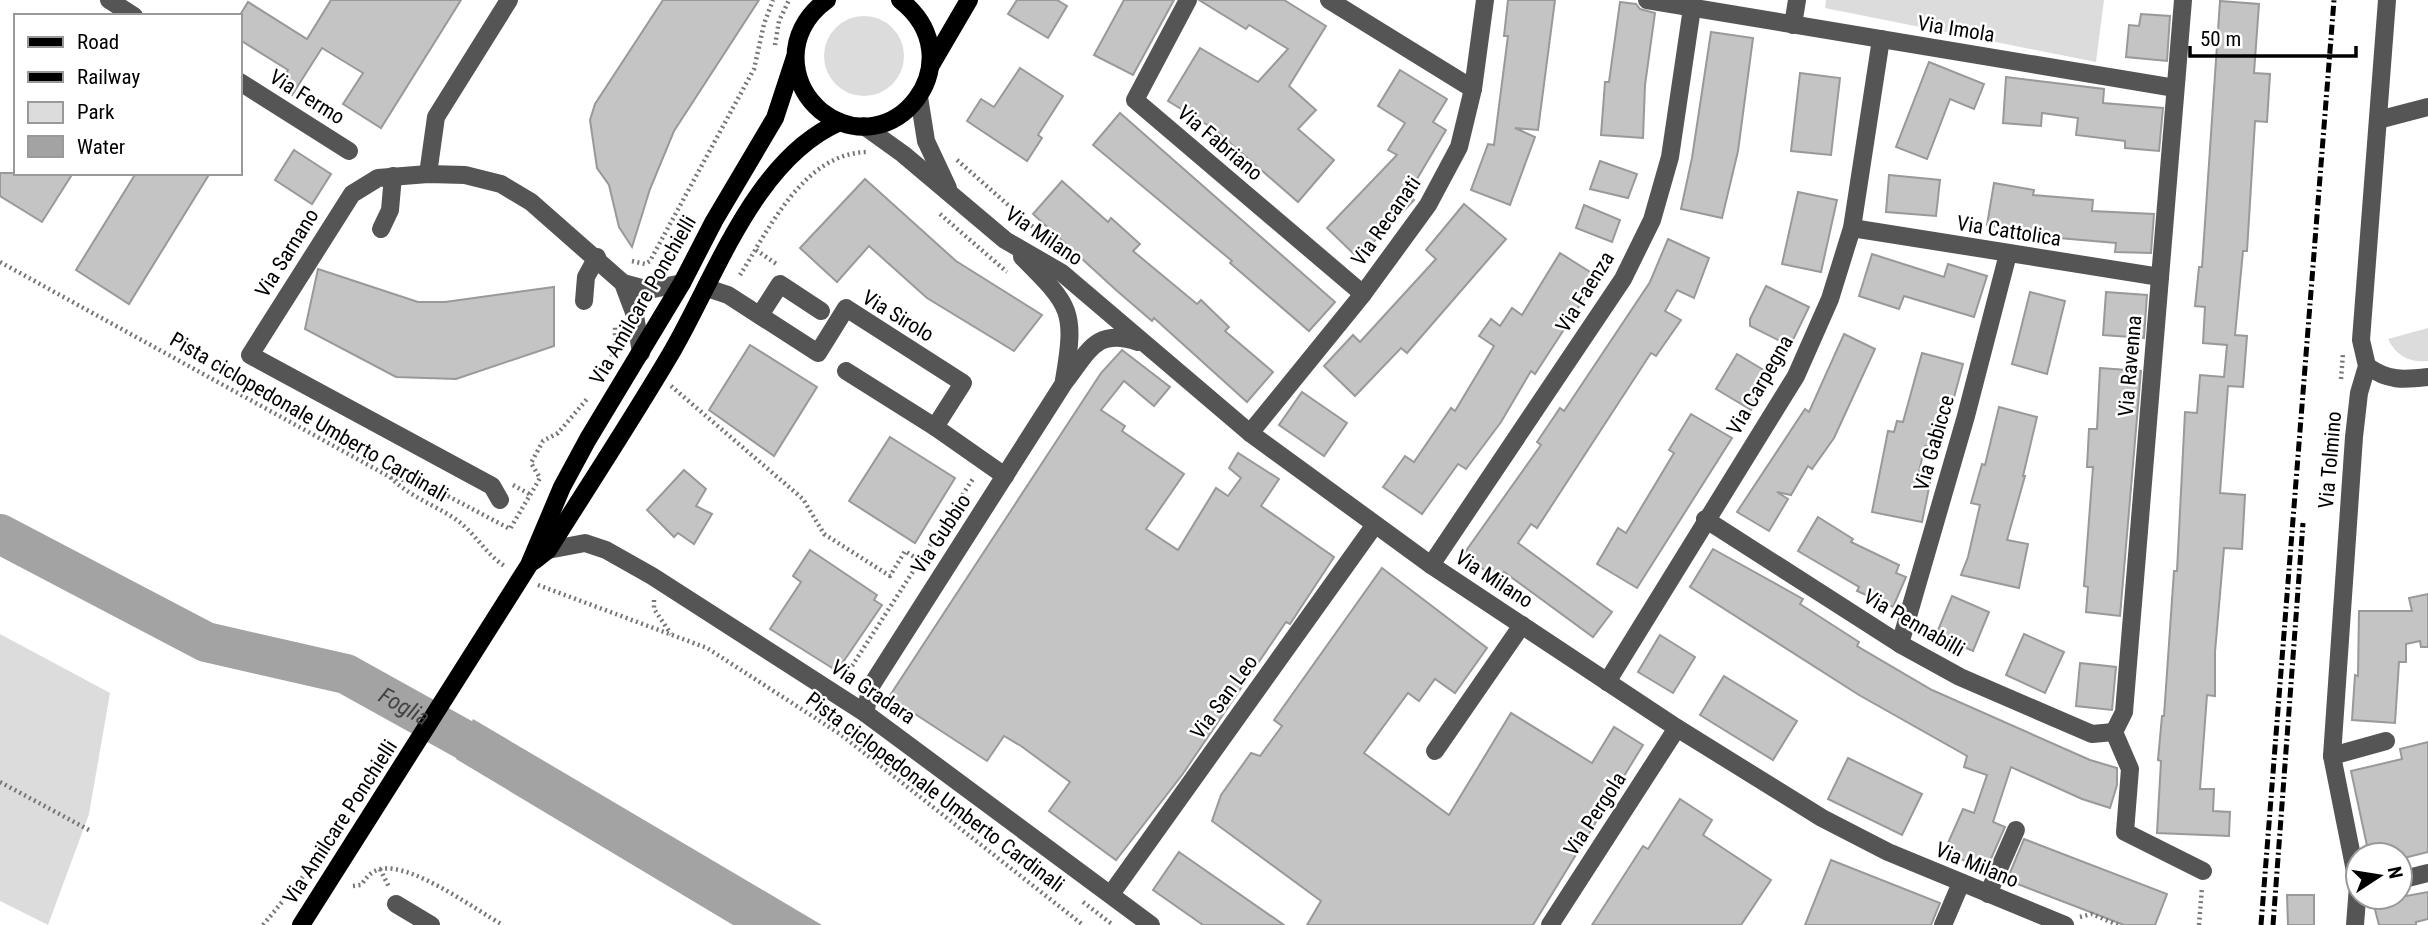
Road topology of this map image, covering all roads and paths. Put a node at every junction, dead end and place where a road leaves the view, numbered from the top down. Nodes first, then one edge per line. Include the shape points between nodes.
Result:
1 (109, 0) edge
2 (509, 0) edge
3 (773, 0) edge
4 (810, 0) edge
5 (827, 0) edge
6 (900, 0) edge
7 (969, 0) edge
8 (1188, 0) edge
9 (1329, 0) edge
10 (1485, 0) edge
11 (1647, 0) edge
12 (1797, 0) edge
13 (2183, 0) edge
14 (2387, 0) edge
15 (1692, 8) junction
16 (131, 14) edge
17 (808, 19) junction
18 (1793, 25) junction
19 (1881, 39) junction
20 (795, 57) junction
21 (931, 65) junction
22 (242, 83) edge
23 (2175, 88) junction
24 (1474, 89) junction
25 (919, 97) junction
26 (2428, 107) edge
27 (2378, 120) junction
28 (840, 122) junction
29 (864, 126) junction
30 (349, 151) dead end
31 (875, 157) dead end
32 (428, 174) junction
33 (393, 176) junction
34 (949, 191) junction
35 (931, 205) dead end
36 (1852, 228) junction
37 (381, 229) dead end
38 (1005, 240) junction
39 (2008, 254) junction
40 (597, 257) junction
41 (632, 261) dead end
42 (0, 262) edge
43 (740, 275) dead end
44 (1014, 277) dead end
45 (2160, 277) junction
46 (623, 283) junction
47 (682, 283) junction
48 (707, 288) junction
49 (1363, 294) junction
50 (584, 301) dead end
51 (821, 310) dead end
52 (760, 315) junction
53 (613, 317) dead end
54 (1145, 344) junction
55 (640, 353) junction
56 (2367, 366) junction
57 (846, 371) dead end
58 (604, 372) dead end
59 (2428, 377) edge
60 (1064, 383) junction
61 (671, 386) dead end
62 (591, 393) dead end
63 (935, 427) junction
64 (1250, 433) junction
65 (974, 476) dead end
66 (390, 477) junction
67 (1005, 477) junction
68 (508, 482) dead end
69 (531, 495) junction
70 (499, 500) dead end
71 (1705, 520) junction
72 (1374, 526) junction
73 (548, 550) junction
74 (920, 561) junction
75 (1431, 565) junction
76 (510, 569) dead end
77 (531, 574) junction
78 (654, 600) dead end
79 (1522, 625) junction
80 (671, 635) junction
81 (1900, 644) junction
82 (852, 666) dead end
83 (1607, 682) junction
84 (865, 713) junction
85 (1678, 728) junction
86 (2114, 732) junction
87 (2386, 741) dead end
88 (1435, 751) dead end
89 (2332, 756) junction
90 (0, 782) edge
91 (89, 830) dead end
92 (2016, 830) dead end
93 (2349, 841) edge
94 (320, 855) dead end
95 (2203, 871) joint
96 (1961, 883) junction
97 (353, 886) dead end
98 (1111, 894) junction
99 (1988, 894) junction
100 (396, 904) dead end
101 (2066, 918) edge
102 (263, 925) edge
103 (301, 925) edge
104 (431, 925) edge
105 (503, 925) edge
106 (1083, 925) edge
107 (1151, 925) edge
108 (1550, 925) edge
109 (1943, 925) edge
110 (2119, 925) edge
111 (2199, 925) edge

1 - 16 street
2 - 32 street via 436,117
3 - 41 path via 754,69 738,99 650,261
4 - 17 street
5 - 17 main road
6 - 21 main road via 928,34
7 - 21 main road
8 - 49 street, Via Fabriano via 1135,100
9 - 24 street
10 - 24 street, Via Recanati
11 - 15 street, Via Imola
12 - 18 street
13 - 23 street, Via Ravenna
14 - 27 street, Via Tolmino
15 - 18 street, Via Imola
15 - 75 street, Via Faenza via 1670,157 1653,220 1623,279
17 - 20 main road, Via Amilcare Ponchielli
18 - 19 street, Via Imola
19 - 23 street, Via Imola
19 - 36 street, Via Carpegna
20 - 28 main road via 808,97
20 - 47 main road, Via Amilcare Ponchielli via 775,118
21 - 25 main road
22 - 30 street, Via Fermo
23 - 45 street, Via Ravenna
24 - 49 street, Via Recanati via 1459,147 1428,205
25 - 29 main road via 901,115
25 - 34 street, Via Milano via 926,141
26 - 27 street
27 - 56 street, Via Tolmino via 2361,340
28 - 29 main road
28 - 48 main road, Via Amilcare Ponchielli via 802,145 785,163 738,227
29 - 34 street, Via Milano
31 - 43 path via 866,152 847,154 817,169 777,216
32 - 33 street, Via Sarnano
32 - 40 street, Via Sarnano via 465,175 501,184 531,202
33 - 37 street via 390,210
33 - 70 street, Via Sarnano via 378,178 352,194 250,355 492,486
34 - 38 street, Via Milano
35 - 44 path
36 - 39 street, Via Cattolica
36 - 71 street, Via Carpegna via 1830,299 1796,376
38 - 54 street, Via Milano via 1062,273
38 - 60 street, Via Gubbio via 1062,301 1072,336
39 - 45 street, Via Cattolica
39 - 81 street, Via Gabicce
40 - 46 street, Via Sarnano
40 - 50 street via 586,277
42 - 66 path, Pista ciclopedonale Umberto Cardinali
45 - 86 street, Via Ravenna via 2124,712
46 - 47 street via 649,290
46 - 55 street, Via Sarnano via 635,315
47 - 55 main road, Via Amilcare Ponchielli
48 - 52 street, Via Sirolo
48 - 73 main road, Via Amilcare Ponchielli
49 - 64 street, Via Recanati
51 - 52 street via 780,284
52 - 63 street, Via Sirolo via 818,352 846,308 893,338 963,383
53 - 58 path via 615,344
54 - 60 street, Via Gubbio via 1105,337 1093,345
54 - 64 street, Via Milano
55 - 77 main road, Via Amilcare Ponchielli via 562,487
56 - 59 street via 2381,376 2400,380
56 - 89 street, Via Tolmino via 2354,437
57 - 63 street
60 - 67 street, Via Gubbio
61 - 74 path via 803,499 824,534 890,576 905,551
62 - 69 path via 558,433 543,440 531,463 540,478
63 - 67 street
64 - 72 street, Via Milano
65 - 74 path
66 - 69 path via 429,486 510,529
66 - 76 path, Pista ciclopedonale Umberto Cardinali via 405,492 454,518 485,552
67 - 84 street, Via Gubbio via 870,686
68 - 69 path
71 - 81 street, Via Pennabilli
71 - 83 street, Via Carpegna
72 - 75 street, Via Milano
72 - 98 street, Via San Leo
73 - 77 main road, Via Amilcare Ponchielli
73 - 84 street, Via Gradara via 575,542 606,550
74 - 82 path
75 - 79 street, Via Milano
77 - 80 path, Pista ciclopedonale Umberto Cardinali
77 - 103 main road, Via Amilcare Ponchielli
78 - 80 path via 654,609
79 - 83 street, Via Milano
79 - 88 street
80 - 106 path, Pista ciclopedonale Umberto Cardinali via 707,648 840,734
81 - 86 street, Via Pennabilli via 1961,677 2092,734
83 - 85 street, Via Milano
84 - 98 street, Via Gradara
85 - 96 street, Via Milano via 1822,818
85 - 108 street, Via Pergola
86 - 95 street via 2130,769 2125,832
87 - 89 street
89 - 93 street, Via Tolmino
90 - 91 path
92 - 99 street
94 - 102 path
95 - 111 path
96 - 99 street, Via Milano
96 - 109 street
97 - 105 path via 380,869 406,870
98 - 107 street, Via Gradara
99 - 101 street, Via Milano
100 - 104 street
101 - 110 path via 2092,914

